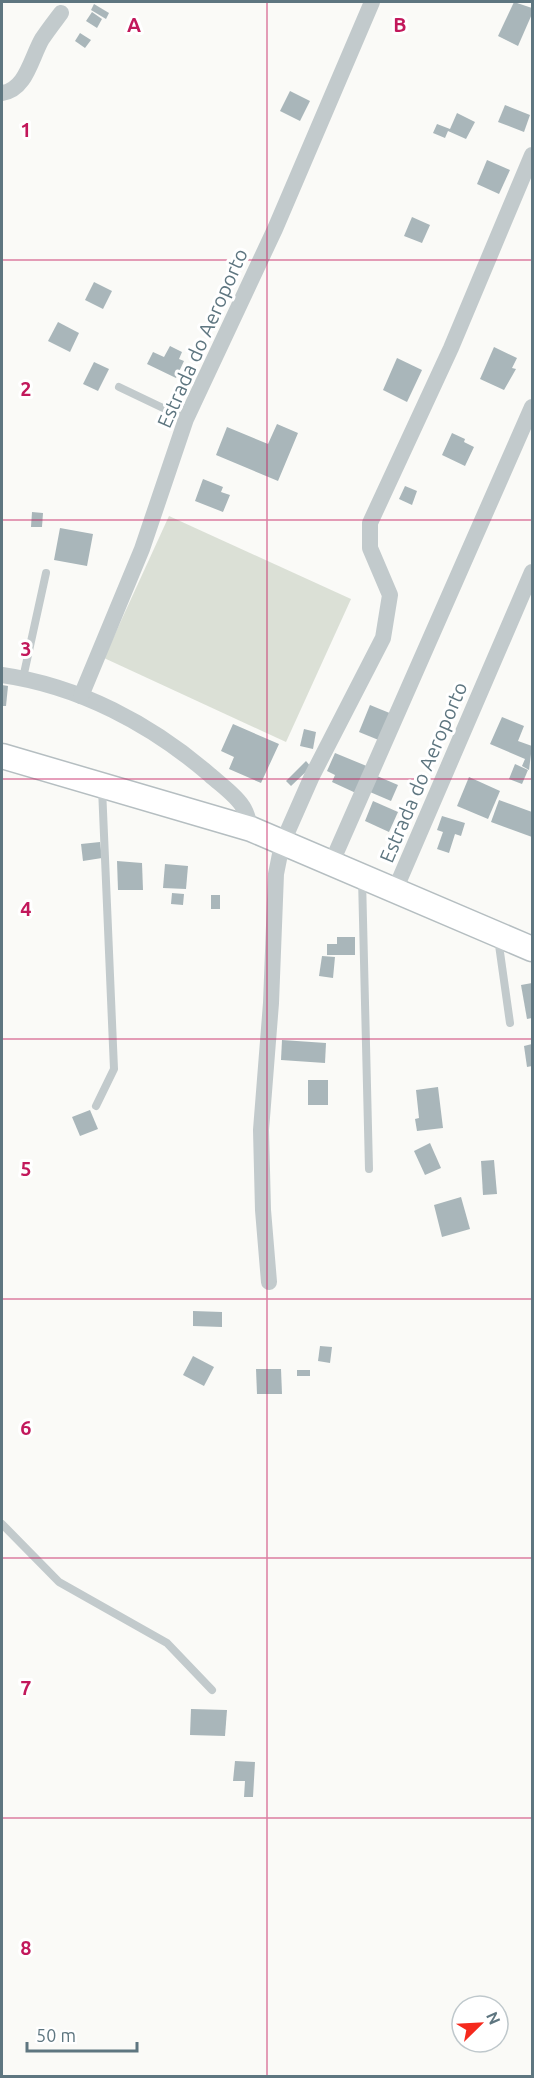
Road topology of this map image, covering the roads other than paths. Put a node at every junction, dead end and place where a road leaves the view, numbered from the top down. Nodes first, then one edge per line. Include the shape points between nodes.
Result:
1 (372, 2) edge
2 (61, 13) dead end
3 (2, 93) edge
4 (532, 155) edge
5 (119, 387) dead end
6 (532, 407) edge
7 (186, 418) junction
8 (532, 572) edge
9 (46, 573) dead end
10 (2, 675) edge
11 (23, 678) junction
12 (81, 696) junction
13 (2, 756) edge
14 (102, 784) junction
15 (251, 829) junction
16 (282, 844) junction
17 (331, 864) junction
18 (362, 877) junction
19 (395, 890) junction
20 (497, 934) junction
21 (532, 949) edge
22 (510, 1023) dead end
23 (96, 1107) dead end
24 (369, 1168) dead end
25 (269, 1282) dead end
26 (2, 1524) edge
27 (212, 1690) dead end

1 - 7 street, Estrada do Aeroporto via 275,229
2 - 3 street via 42,39 20,84
4 - 16 street via 451,348 370,523 370,548 390,595 383,638
5 - 7 lane
6 - 17 street
7 - 12 street, Estrada do Aeroporto via 142,549
8 - 19 street, Estrada do Aeroporto
9 - 11 lane
10 - 11 street
11 - 12 street
12 - 15 street via 158,736 199,766 243,807
13 - 14 main road
14 - 15 main road
14 - 23 lane via 114,1069
15 - 16 main road
16 - 17 main road
16 - 25 street via 276,874 261,1130
17 - 18 main road
18 - 19 main road
18 - 24 lane
19 - 20 main road
20 - 21 main road
20 - 22 lane
26 - 27 lane via 59,1582 167,1643

